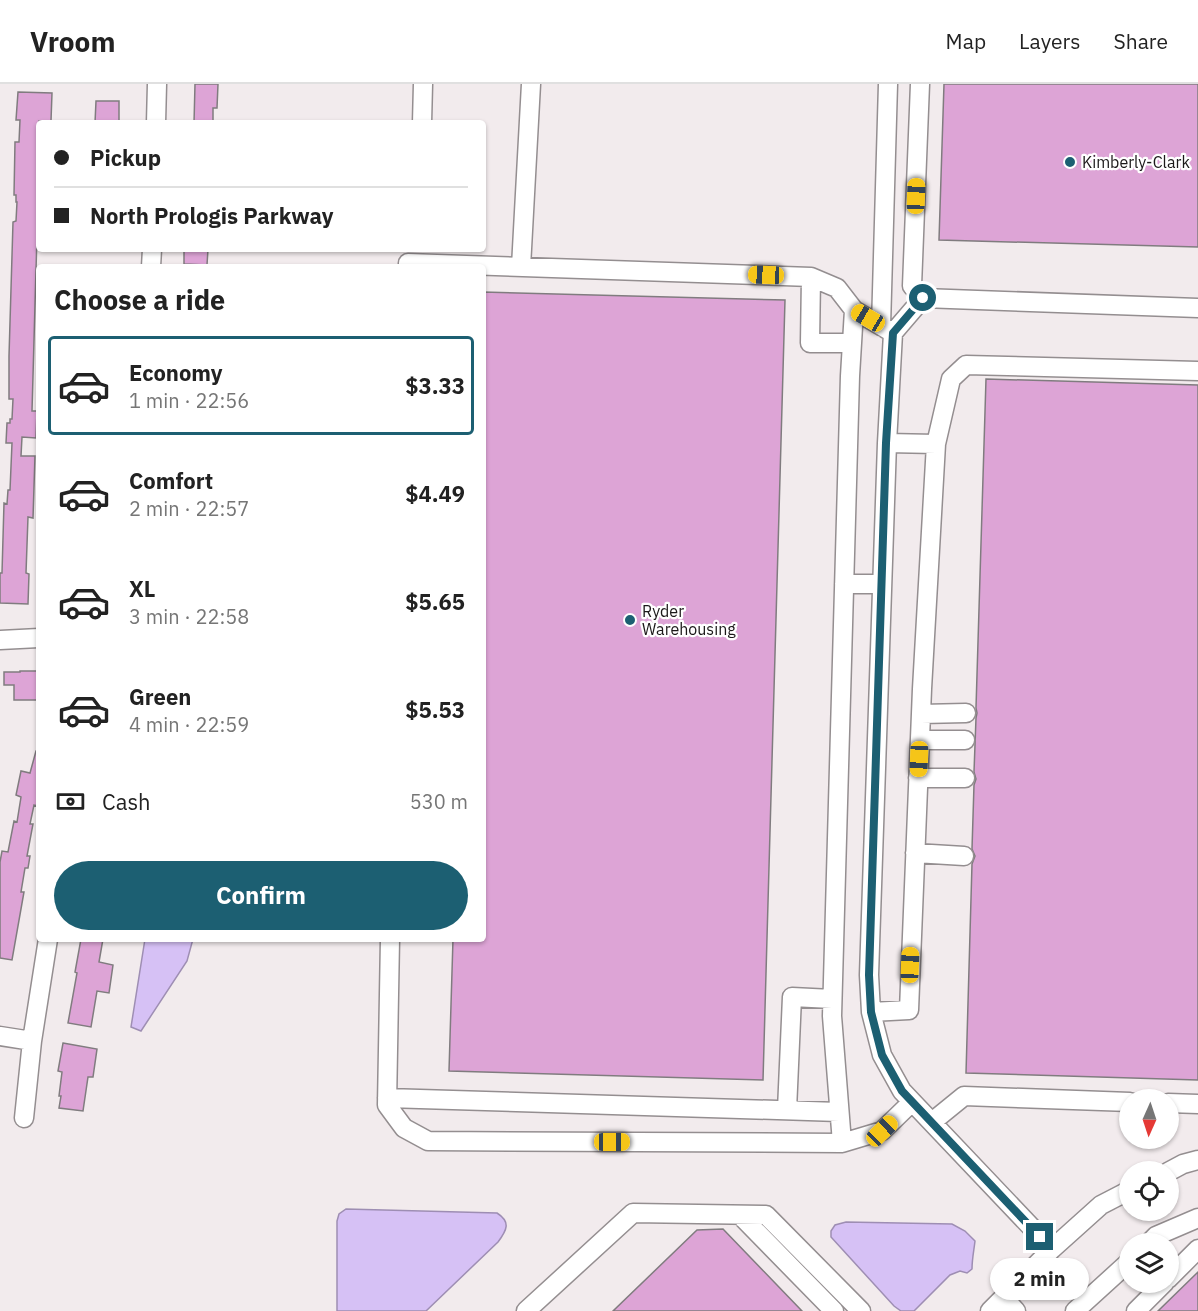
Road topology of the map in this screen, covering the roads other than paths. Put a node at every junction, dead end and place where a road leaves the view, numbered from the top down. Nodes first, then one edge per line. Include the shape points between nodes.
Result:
1 (157, 84) edge
2 (423, 84) edge
3 (531, 84) edge
4 (888, 84) edge
5 (920, 84) edge
6 (156, 120) edge
7 (422, 120) edge
8 (415, 260) edge
9 (476, 264) edge
10 (486, 265) edge
11 (521, 267) junction
12 (811, 277) junction
13 (923, 298) junction
14 (1198, 308) edge
15 (854, 310) junction
16 (887, 329) junction
17 (852, 343) junction
18 (1198, 371) edge
19 (886, 443) junction
20 (936, 444) junction
21 (882, 584) junction
22 (844, 585) junction
23 (36, 638) edge
24 (0, 640) edge
25 (966, 713) dead end
26 (921, 714) junction
27 (920, 740) junction
28 (964, 741) dead end
29 (918, 778) junction
30 (965, 778) dead end
31 (915, 853) junction
32 (964, 856) dead end
33 (48, 942) edge
34 (390, 942) edge
35 (832, 999) junction
36 (871, 1012) junction
37 (0, 1036) edge
38 (32, 1041) junction
39 (387, 1098) junction
40 (1119, 1101) edge
41 (912, 1102) junction
42 (1179, 1103) edge
43 (1198, 1104) edge
44 (787, 1110) junction
45 (839, 1112) junction
46 (24, 1119) dead end
47 (932, 1122) junction
48 (842, 1143) junction
49 (1198, 1160) edge
50 (1179, 1166) edge
51 (1119, 1196) edge
52 (740, 1215) junction
53 (1196, 1222) edge
54 (1165, 1233) edge
55 (1052, 1249) junction
56 (1198, 1250) edge
57 (1179, 1268) edge
58 (1119, 1272) edge
59 (1154, 1293) edge
60 (1010, 1304) edge
61 (1085, 1308) edge
62 (526, 1311) edge
63 (834, 1311) edge
64 (861, 1311) edge
65 (990, 1311) edge
66 (1136, 1311) edge

1 - 6 street
2 - 7 street
3 - 11 street
4 - 16 street
5 - 13 street via 912,286
8 - 9 street
10 - 11 street
11 - 12 street
12 - 15 street via 837,288
12 - 17 street via 810,343
13 - 14 street
13 - 16 street
15 - 16 street
15 - 17 street
16 - 19 street
17 - 22 street
18 - 20 street via 966,364 951,379
19 - 20 street
19 - 21 street
20 - 26 street
21 - 22 street
21 - 36 street
22 - 35 street
23 - 24 street
25 - 26 street
26 - 27 street
27 - 28 street
27 - 29 street
29 - 30 street
29 - 31 street
31 - 32 street
31 - 36 street via 909,1010
33 - 38 street
34 - 39 street
35 - 44 street via 792,997
35 - 45 street
36 - 41 street via 882,1055
37 - 38 street
38 - 46 street
39 - 44 street
39 - 48 street via 387,1105 405,1128 428,1141
40 - 47 street via 964,1096
41 - 47 street
41 - 48 street via 882,1131
42 - 43 street
44 - 45 street
45 - 48 street
47 - 55 street
49 - 50 street
51 - 55 street via 1101,1205
52 - 62 street via 633,1213
52 - 63 street
52 - 64 street via 766,1215
53 - 54 street
55 - 60 street
56 - 57 street
58 - 61 street
59 - 66 street
60 - 65 street

